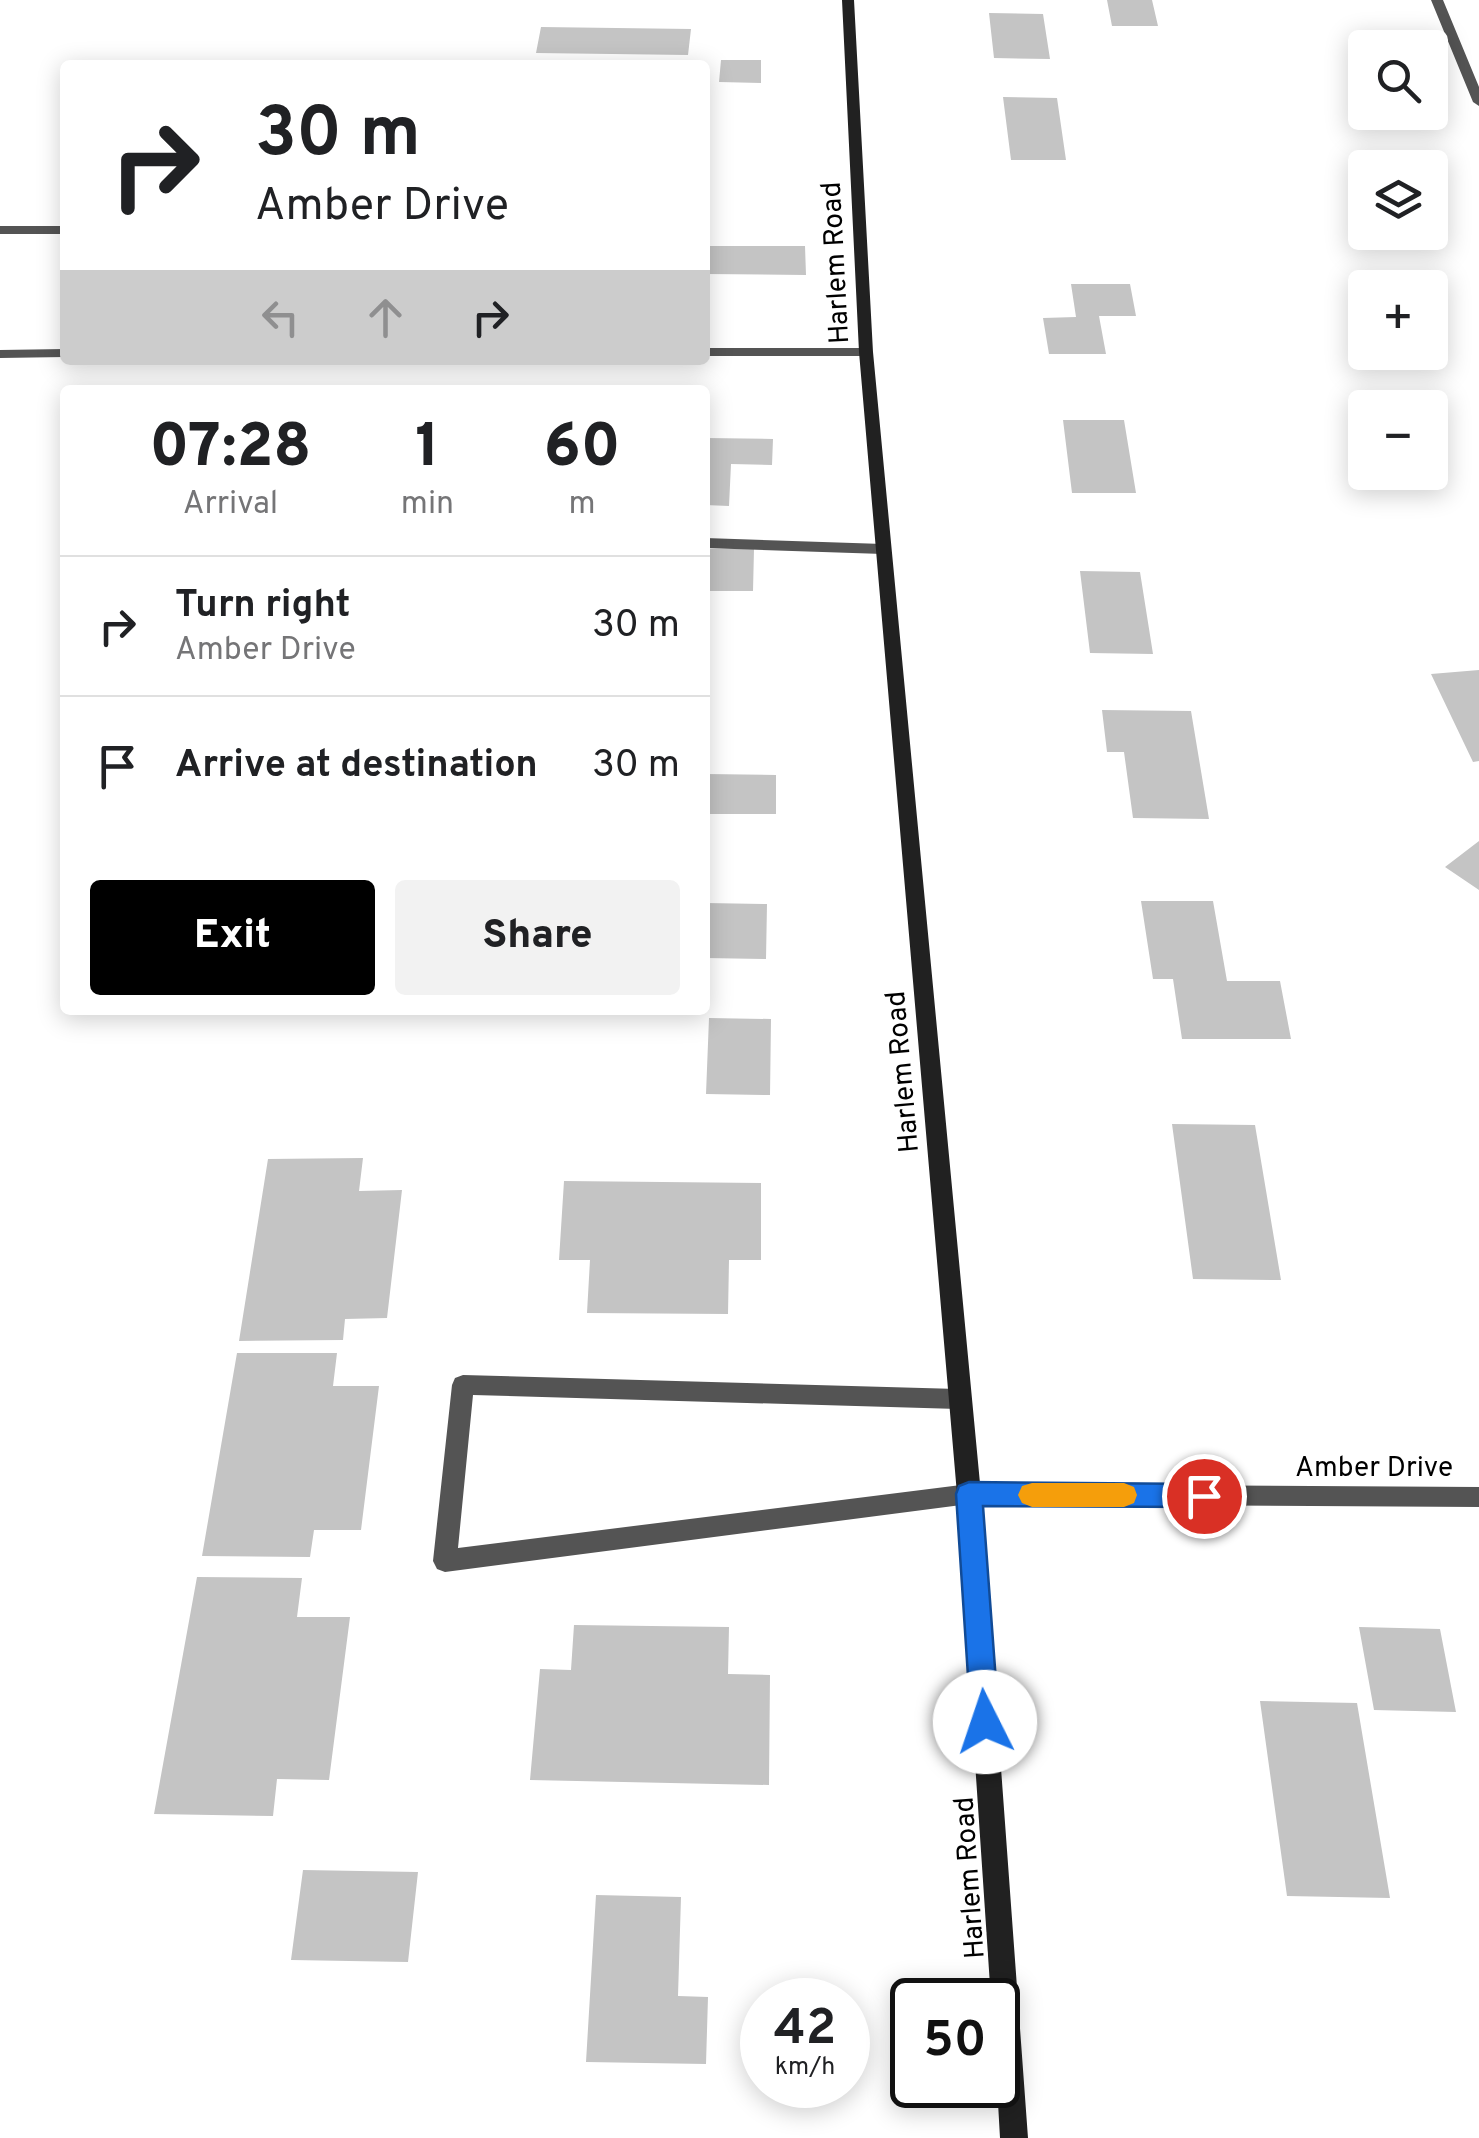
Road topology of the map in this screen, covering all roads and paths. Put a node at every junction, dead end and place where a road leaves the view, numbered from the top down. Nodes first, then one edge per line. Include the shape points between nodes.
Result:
1 (848, 0) edge
2 (1437, 0) edge
3 (1479, 102) edge
4 (0, 230) edge
5 (60, 230) edge
6 (710, 352) edge
7 (866, 352) junction
8 (0, 354) edge
9 (60, 354) edge
10 (710, 543) edge
11 (884, 549) junction
12 (958, 1400) junction
13 (969, 1494) junction
14 (1479, 1497) edge
15 (1014, 2138) edge

1 - 7 main road, Harlem Road
2 - 3 street
4 - 5 street
6 - 7 street
7 - 11 main road, Harlem Road
8 - 9 street
10 - 11 street
11 - 12 main road, Harlem Road
12 - 13 main road, Harlem Road
12 - 13 street, Amber Drive via 463,1385 445,1562
13 - 14 street, Amber Drive
13 - 15 main road, Harlem Road

